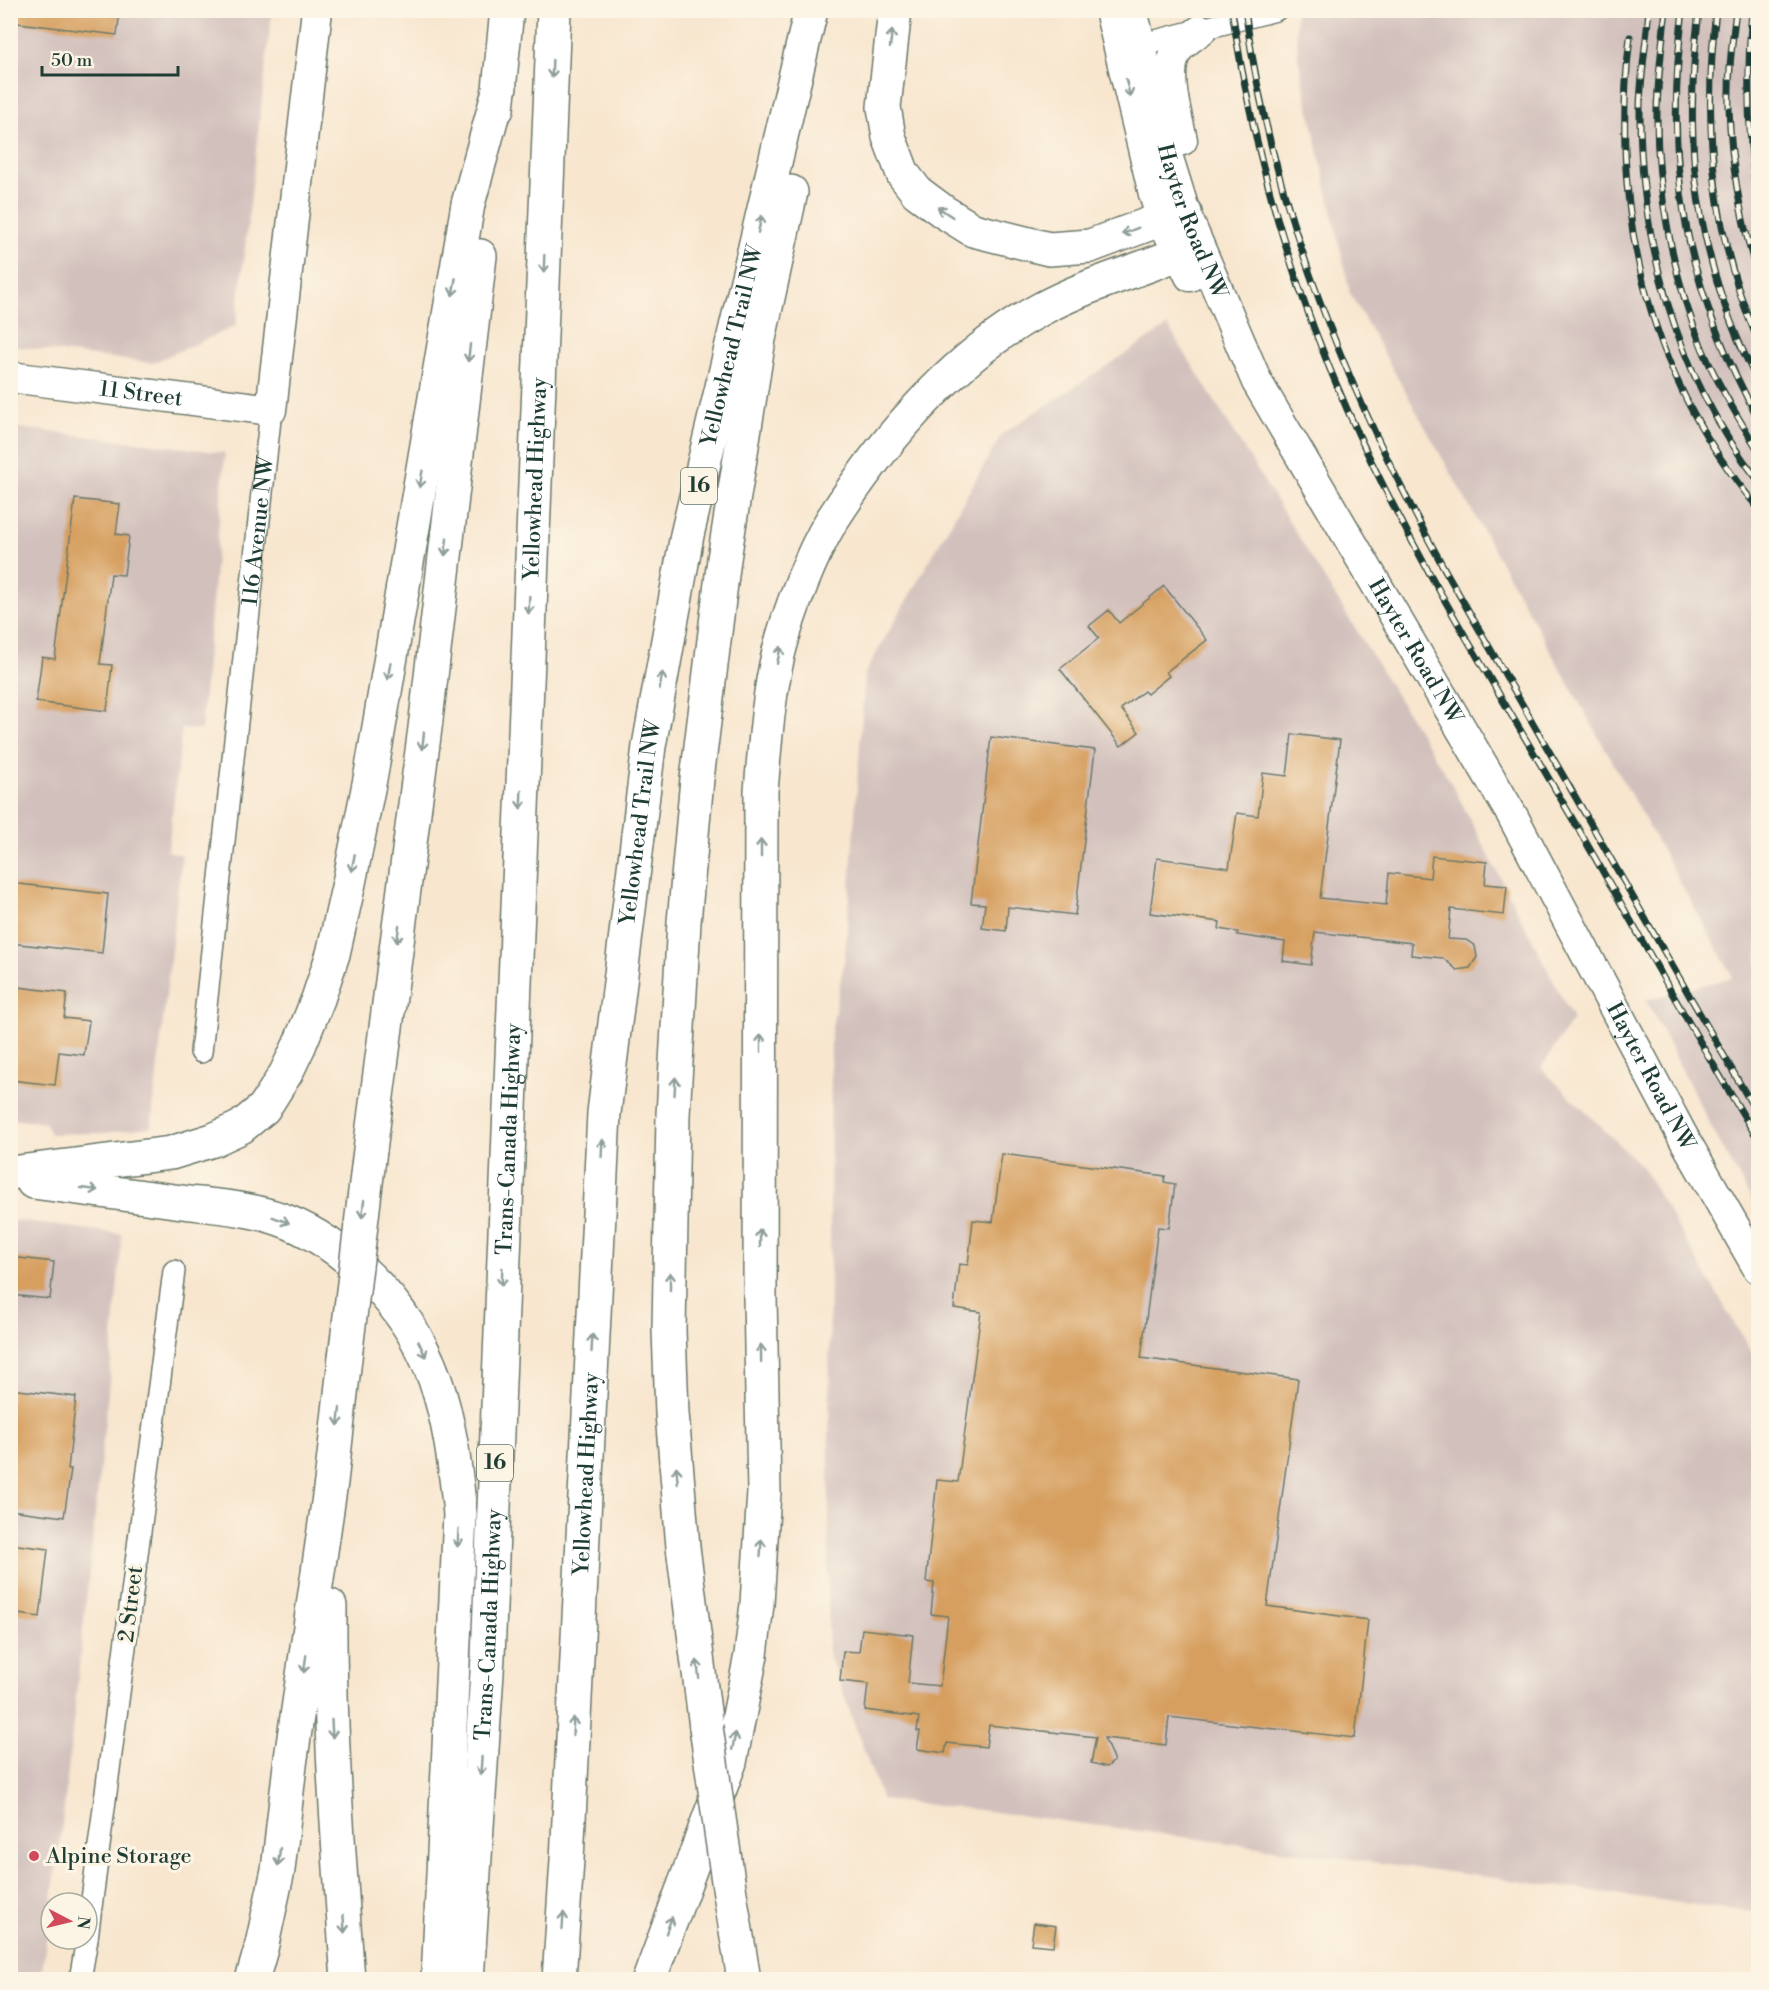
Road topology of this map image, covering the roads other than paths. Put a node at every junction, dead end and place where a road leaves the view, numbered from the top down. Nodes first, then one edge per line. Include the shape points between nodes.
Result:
1 (317, 10) edge
2 (507, 10) edge
3 (554, 10) edge
4 (811, 10) edge
5 (824, 10) edge
6 (895, 10) edge
7 (1110, 10) edge
8 (1132, 10) edge
9 (1276, 10) edge
10 (1201, 30) junction
11 (1129, 48) junction
12 (500, 87) junction
13 (1176, 209) junction
14 (1188, 250) junction
15 (10, 377) edge
16 (271, 410) junction
17 (515, 946) joint
18 (623, 968) joint
19 (201, 1052) dead end
20 (10, 1173) edge
21 (10, 1179) edge
22 (1758, 1268) edge
23 (174, 1271) dead end
24 (332, 1482) junction
25 (728, 1881) junction
26 (93, 1891) edge
27 (85, 1951) edge
28 (80, 1980) edge
29 (252, 1980) edge
30 (348, 1980) edge
31 (438, 1980) edge
32 (467, 1980) edge
33 (559, 1980) edge
34 (649, 1980) edge
35 (727, 1980) edge
36 (744, 1980) edge

1 - 16 street, 116 Avenue NW
2 - 12 highway
3 -> 17 highway, Yellowhead Highway / 16
18 -> 4 highway, Yellowhead Trail NW / 16 via 650,746 687,535
25 -> 5 highway, bridge via 683,1547 672,1413 673,1126 684,922 724,559 759,339 812,95
13 -> 6 highway via 1090,246 1048,249 973,230 944,212 917,192 903,174 889,137 884,107
7 - 11 street
8 - 11 street
9 - 10 street
10 - 11 street
10 - 13 street via 1179,47 1173,58 1171,75 1184,151
11 - 13 street, Hayter Road NW via 1154,194
12 -> 20 highway via 468,204 349,883 333,954 299,1046 264,1107 241,1127 213,1140 171,1153
12 -> 24 highway, bridge
13 - 14 street, Hayter Road NW
14 - 22 street, Hayter Road NW via 1209,310 1248,363 1512,814 1682,1135
34 -> 14 highway via 730,1762 757,1604 764,1492 760,1297 761,791 767,717 779,650 804,576 831,522 896,432 958,368 1041,309
15 - 16 street, 11 Street
16 - 19 street, 116 Avenue NW
17 -> 32 highway, Trans-Canada Highway / 16 via 488,1657
33 -> 18 highway, Yellowhead Highway / 16 via 603,1113
21 -> 31 highway via 243,1210 279,1219 340,1251 374,1282 416,1335 442,1400 460,1514
23 - 26 street, 2 Street
24 -> 29 highway via 278,1870
24 -> 30 highway via 330,1673
25 - 35 highway
25 - 36 highway
27 - 28 street, 2 Street

